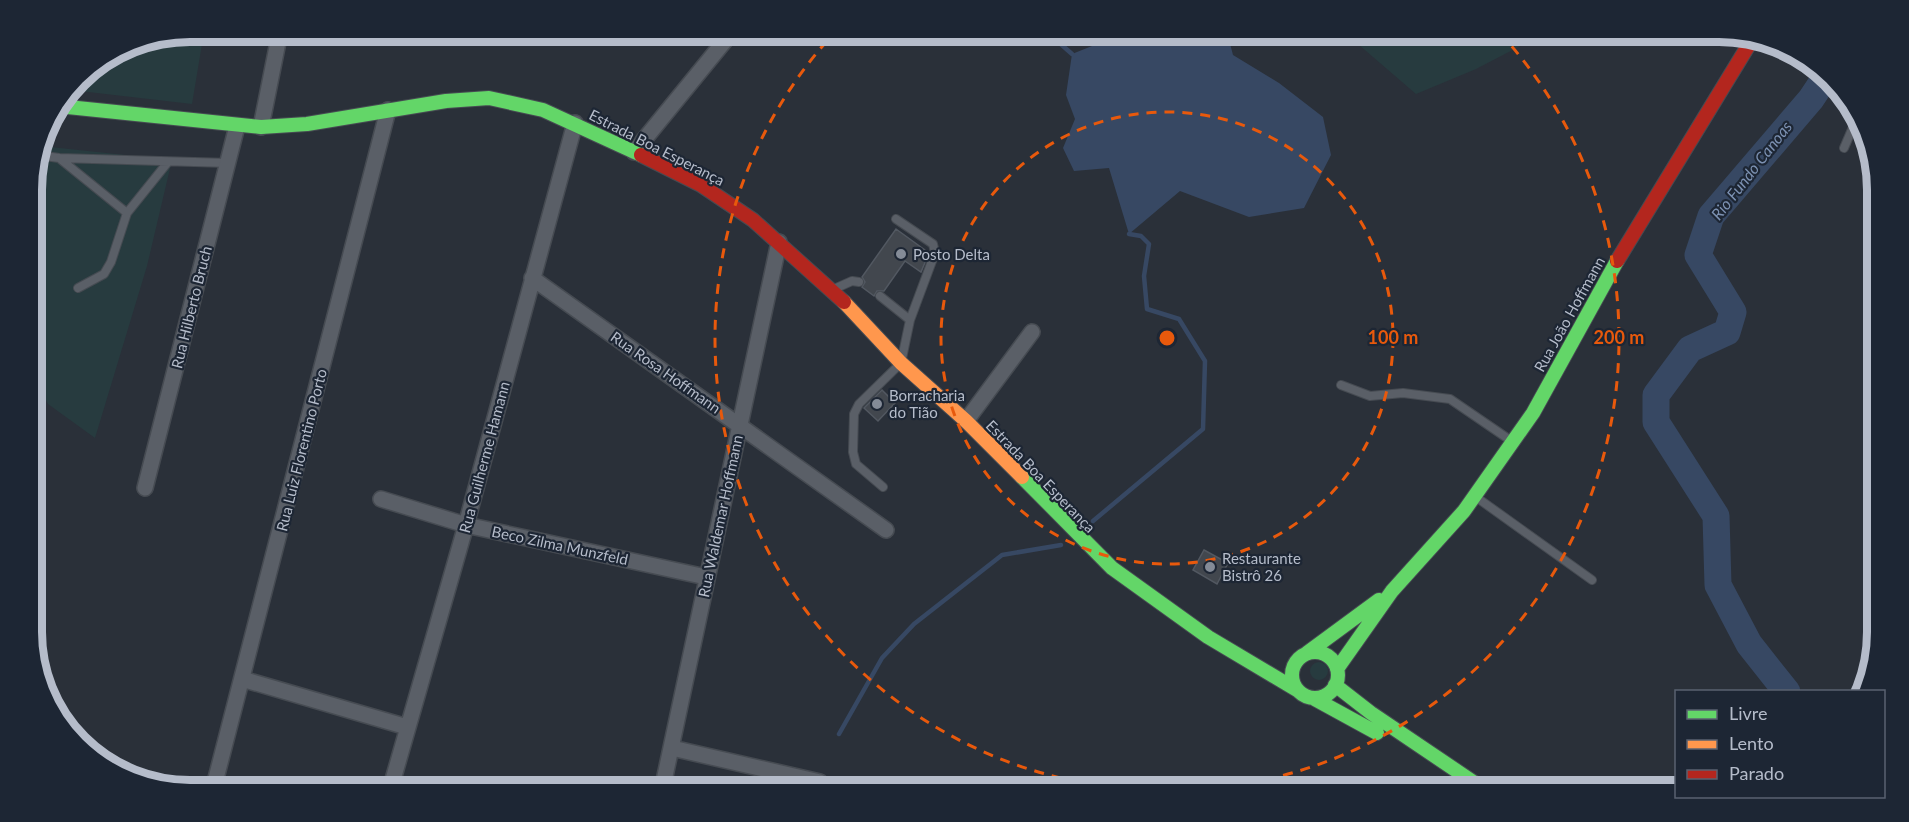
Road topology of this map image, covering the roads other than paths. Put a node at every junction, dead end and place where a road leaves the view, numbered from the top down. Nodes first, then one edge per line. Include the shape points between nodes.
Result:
1 (278, 42) edge
2 (724, 42) edge
3 (1749, 45) edge
4 (68, 107) edge
5 (388, 110) junction
6 (575, 123) junction
7 (237, 126) junction
8 (261, 127) junction
9 (1853, 127) edge
10 (1844, 148) dead end
11 (634, 152) junction
12 (46, 156) edge
13 (59, 158) junction
14 (168, 162) junction
15 (228, 163) junction
16 (127, 213) junction
17 (896, 219) dead end
18 (779, 242) junction
19 (532, 278) junction
20 (859, 282) dead end
21 (78, 288) dead end
22 (833, 290) junction
23 (880, 296) dead end
24 (910, 320) junction
25 (1032, 332) dead end
26 (901, 363) junction
27 (1341, 385) dead end
28 (966, 422) junction
29 (739, 423) junction
30 (1514, 442) junction
31 (883, 487) dead end
32 (145, 488) dead end
33 (1475, 496) junction
34 (381, 499) dead end
35 (466, 525) junction
36 (886, 530) dead end
37 (706, 577) junction
38 (1592, 580) dead end
39 (1392, 591) junction
40 (1307, 653) junction
41 (1250, 664) junction
42 (1294, 664) junction
43 (1337, 669) junction
44 (242, 679) junction
45 (1335, 685) junction
46 (1296, 690) junction
47 (1313, 698) junction
48 (407, 727) junction
49 (672, 748) junction
50 (216, 780) edge
51 (393, 780) edge
52 (664, 780) edge
53 (796, 780) edge
54 (1452, 780) edge
55 (1471, 780) edge

1 - 8 street
2 - 11 street
3 - 30 street, Rua João Hoffmann via 1635,228
4 - 7 street, Estrada Boa Esperança
5 - 6 street, Estrada Boa Esperança via 489,98 543,110
5 - 8 street, Estrada Boa Esperança via 307,124
5 - 44 street, Rua Luiz Florentino Porto
6 - 11 street, Estrada Boa Esperança
6 - 19 street, Rua Guilherme Hamann
7 - 8 street, Estrada Boa Esperança
7 - 15 street, Rua Hilberto Bruch
9 - 10 lane
11 - 18 street, Estrada Boa Esperança via 727,201
12 - 13 lane
13 - 14 lane
13 - 16 lane
14 - 15 lane
14 - 16 lane
15 - 32 street, Rua Hilberto Bruch
16 - 21 lane via 104,274
17 - 24 lane via 935,248
18 - 22 street, Estrada Boa Esperança
18 - 29 street, Rua Waldemar Hoffmann
19 - 29 street, Rua Rosa Hoffmann
19 - 35 street, Rua Guilherme Hamann
20 - 22 lane via 852,281
22 - 26 street, Estrada Boa Esperança
23 - 24 lane
24 - 26 lane
25 - 28 street
26 - 28 street, Estrada Boa Esperança
26 - 31 lane via 859,404 853,422 856,464
27 - 30 lane via 1370,396 1403,393 1450,399
28 - 41 street, Estrada Boa Esperança via 1112,568
29 - 36 street, Rua Rosa Hoffmann
29 - 37 street, Rua Waldemar Hoffmann
30 - 33 street, Rua João Hoffmann
33 - 38 lane
33 - 39 street, Rua João Hoffmann
34 - 35 street, Beco Zilma Munzfeld
35 - 37 street, Beco Zilma Munzfeld
35 - 48 street, Rua Guilherme Hamann
37 - 49 street, Rua Waldemar Hoffmann
39 - 40 street, Rua João Hoffmann
39 - 43 street, Rua João Hoffmann
40 - 42 street
40 - 43 street via 1329,656
41 - 42 street
41 - 46 street, Estrada Boa Esperança
42 - 46 street via 1291,678
43 - 45 street
44 - 48 street
44 - 50 street, Rua Luiz Florentino Porto
45 - 47 street via 1326,695
45 - 55 street via 1379,721
46 - 47 street
47 - 54 street
48 - 51 street, Rua Guilherme Hamann
49 - 52 street, Rua Waldemar Hoffmann
49 - 53 street

